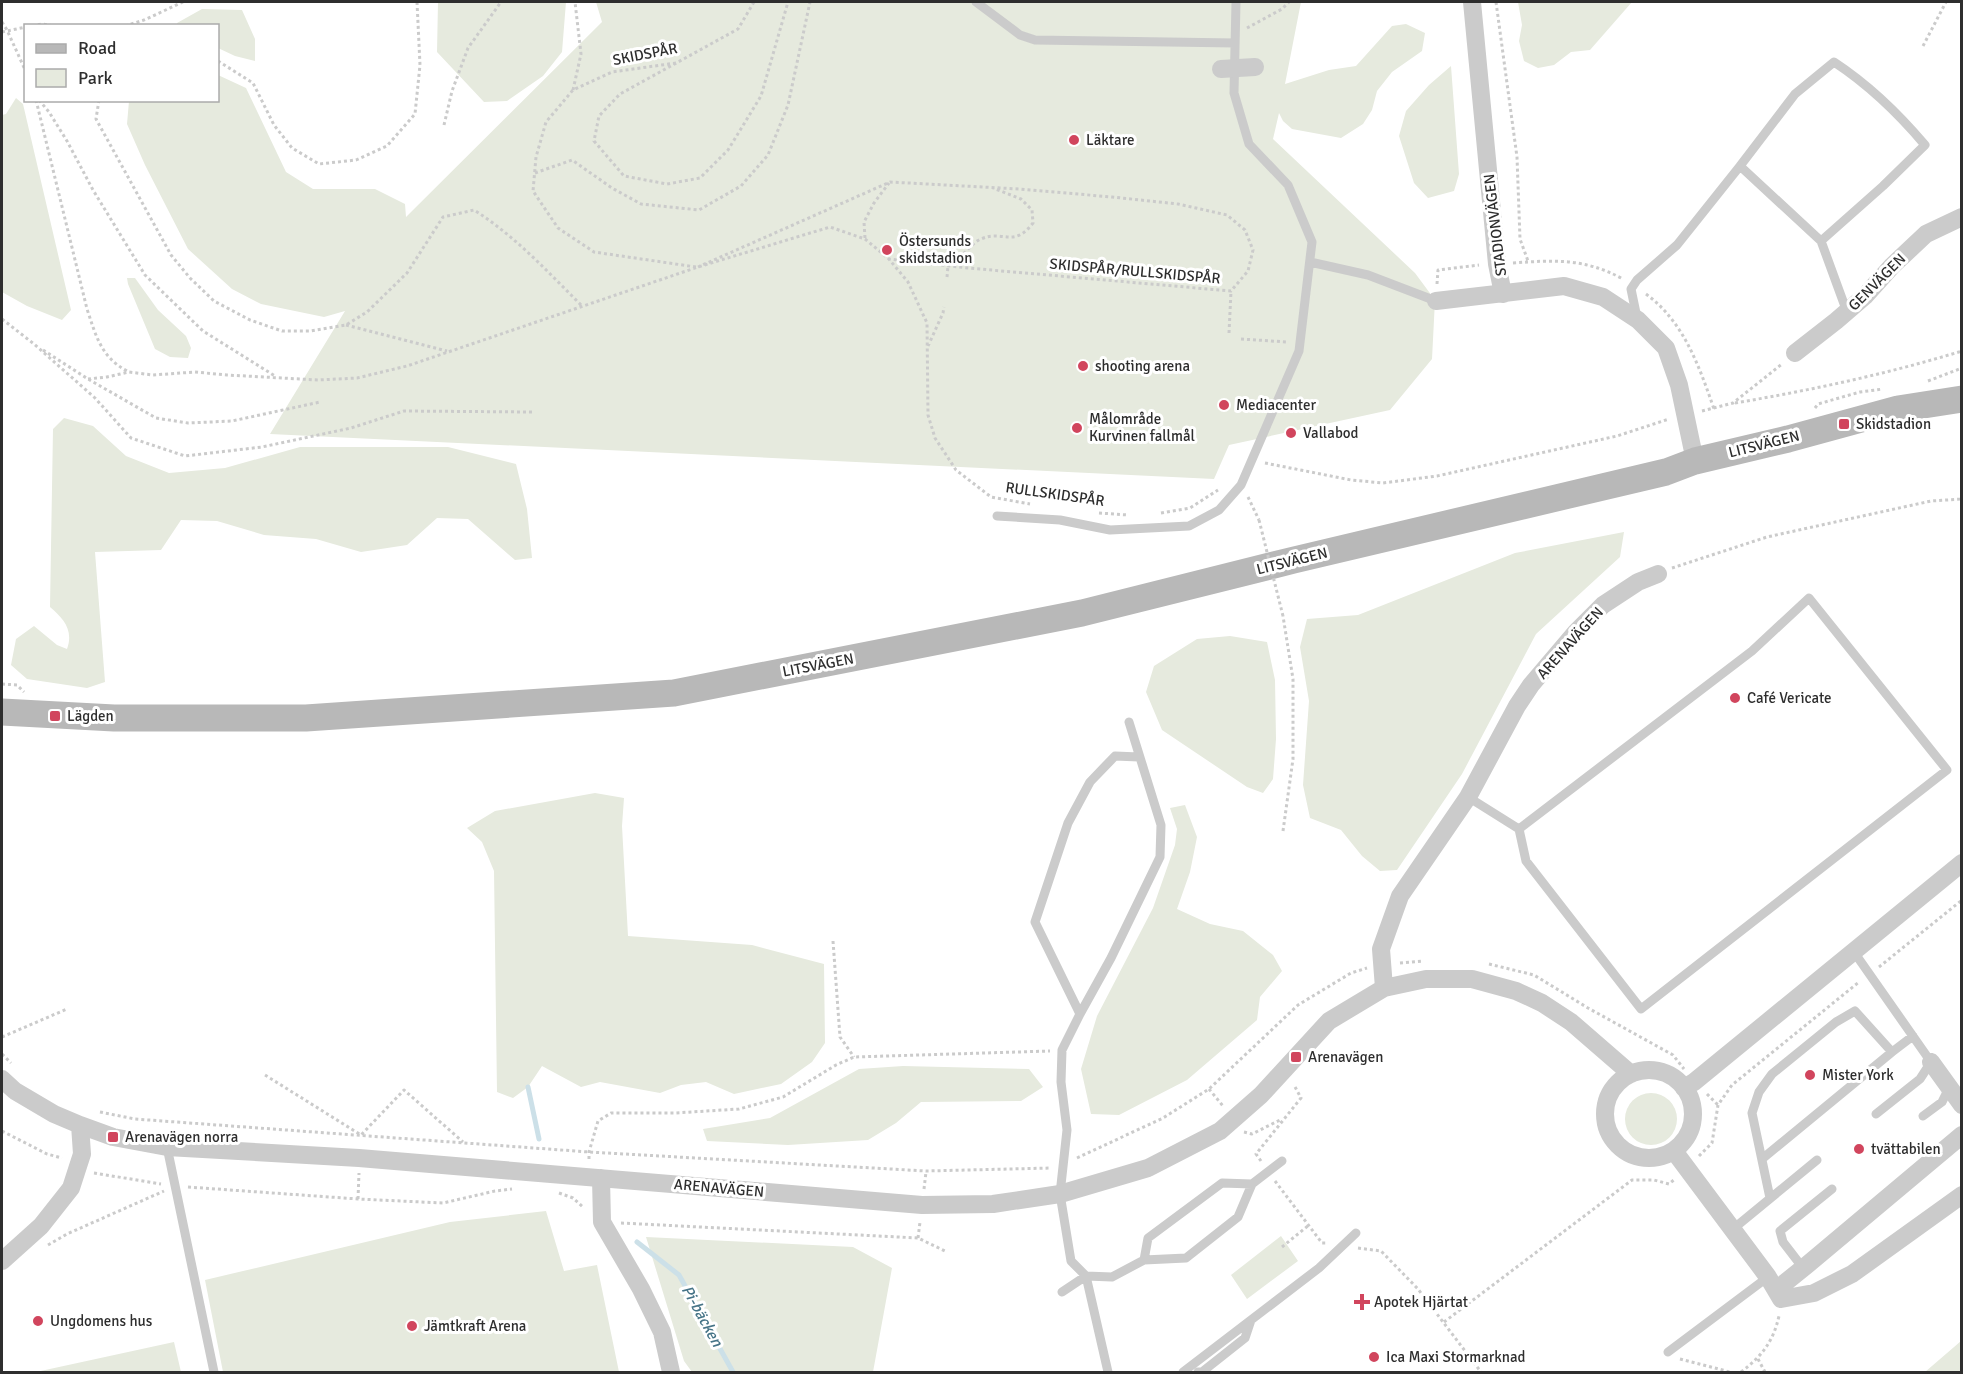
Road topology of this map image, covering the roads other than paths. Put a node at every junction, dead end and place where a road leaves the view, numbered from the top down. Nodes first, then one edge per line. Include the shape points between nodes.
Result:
1 (976, 2) edge
2 (1236, 2) edge
3 (1472, 2) edge
4 (1235, 43) junction
5 (1255, 67) dead end
6 (1221, 69) dead end
7 (1740, 166) junction
8 (1962, 217) edge
9 (1821, 241) junction
10 (1310, 262) junction
11 (1503, 294) junction
12 (1436, 301) joint
13 (1847, 312) junction
14 (1638, 320) junction
15 (1795, 353) road end
16 (1962, 380) edge
17 (1962, 399) edge
18 (1905, 408) junction
19 (1695, 461) junction
20 (997, 516) dead end
21 (1658, 574) road end
22 (2, 712) edge
23 (1129, 722) dead end
24 (1139, 757) junction
25 (1468, 797) junction
26 (1519, 829) junction
27 (1962, 863) edge
28 (1854, 952) junction
29 (1384, 988) junction
30 (1080, 1014) junction
31 (1913, 1036) junction
32 (1892, 1052) junction
33 (1931, 1062) junction
34 (1631, 1074) junction
35 (2, 1079) edge
36 (1689, 1085) junction
37 (1949, 1088) junction
38 (1962, 1105) edge
39 (1876, 1114) dead end
40 (1923, 1116) dead end
41 (80, 1125) junction
42 (1962, 1135) edge
43 (167, 1147) junction
44 (1674, 1151) junction
45 (1762, 1159) junction
46 (1817, 1160) dead end
47 (1282, 1161) dead end
48 (600, 1178) junction
49 (1252, 1184) junction
50 (1832, 1189) dead end
51 (1060, 1194) junction
52 (1962, 1196) edge
53 (1770, 1198) junction
54 (1733, 1229) junction
55 (1356, 1233) dead end
56 (1143, 1260) junction
57 (2, 1261) edge
58 (1803, 1268) junction
59 (1086, 1276) junction
60 (1775, 1288) junction
61 (1062, 1292) dead end
62 (1251, 1320) junction
63 (1668, 1352) road end
64 (214, 1372) edge
65 (671, 1372) edge
66 (1108, 1372) edge
67 (1183, 1372) edge
68 (1198, 1372) edge

1 - 4 lane via 1020,35 1035,40
2 - 4 lane
3 - 11 street, STADIONVÄGEN
4 - 10 lane via 1234,93 1249,144 1288,185 1312,242
5 - 6 street, bridge
7 - 9 lane
7 - 9 lane via 1795,94 1833,62 1885,102 1925,145
7 - 14 lane via 1677,245 1636,280 1631,289
8 - 13 street, GENVÄGEN via 1926,234
9 - 13 lane
10 - 12 lane via 1368,275
10 - 20 lane via 1299,351 1242,485 1219,510 1189,526 1110,530 1060,520
11 - 12 street
11 - 14 street, STADIONVÄGEN via 1564,286 1603,297
13 - 15 street, GENVÄGEN
14 - 19 street, STADIONVÄGEN via 1666,348 1679,385
16 - 18 main road, LITSVÄGEN
17 - 18 main road, LITSVÄGEN
18 - 19 main road, LITSVÄGEN
19 - 22 main road, LITSVÄGEN via 1666,472 1082,613 675,693 306,718 114,718
21 - 25 street, ARENAVÄGEN via 1638,582 1604,605 1576,632 1517,706
23 - 24 lane
24 - 30 lane via 1161,825 1160,857 1112,958
24 - 30 lane via 1115,756 1090,782 1068,823 1035,922
25 - 26 lane
25 - 29 street, ARENAVÄGEN via 1400,896 1381,949
26 - 26 lane via 1752,651 1809,598 1947,770 1641,1009 1526,861
27 - 28 street
28 - 31 lane
28 - 36 street
29 - 34 street, ARENAVÄGEN via 1426,979 1472,979 1516,991 1571,1022
29 - 51 street, ARENAVÄGEN via 1329,1021 1262,1095 1220,1131 1148,1168
30 - 51 lane via 1062,1050 1060,1082 1067,1130
31 - 32 lane
31 - 33 lane
32 - 45 lane
32 - 45 lane via 1856,1011 1836,1022 1772,1074 1759,1092 1752,1113
33 - 37 street
33 - 39 lane via 1920,1079
34 - 36 street via 1661,1072
34 - 44 street via 1608,1097 1607,1127 1616,1143 1631,1155 1659,1157
35 - 41 street, ARENAVÄGEN via 54,1114
36 - 44 street via 1692,1126
37 - 38 street
37 - 40 lane via 1942,1102
41 - 43 street, ARENAVÄGEN via 113,1137
41 - 57 street via 82,1154 71,1188 41,1226
42 - 58 street
43 - 48 street, ARENAVÄGEN
43 - 64 lane
44 - 54 street
45 - 53 lane
46 - 53 lane
47 - 49 lane
48 - 51 street, ARENAVÄGEN via 922,1205 993,1204
48 - 65 street via 602,1222 662,1332
49 - 56 lane via 1222,1183 1148,1238
49 - 56 lane via 1238,1217 1186,1258
50 - 58 lane via 1780,1231 1783,1242
51 - 59 lane via 1071,1261
52 - 60 street via 1852,1274 1814,1293
53 - 54 lane
54 - 60 street
55 - 62 lane via 1319,1268
56 - 59 lane via 1112,1277
58 - 60 street
59 - 61 lane
59 - 66 lane
60 - 63 lane
62 - 67 lane
62 - 68 lane via 1245,1338

